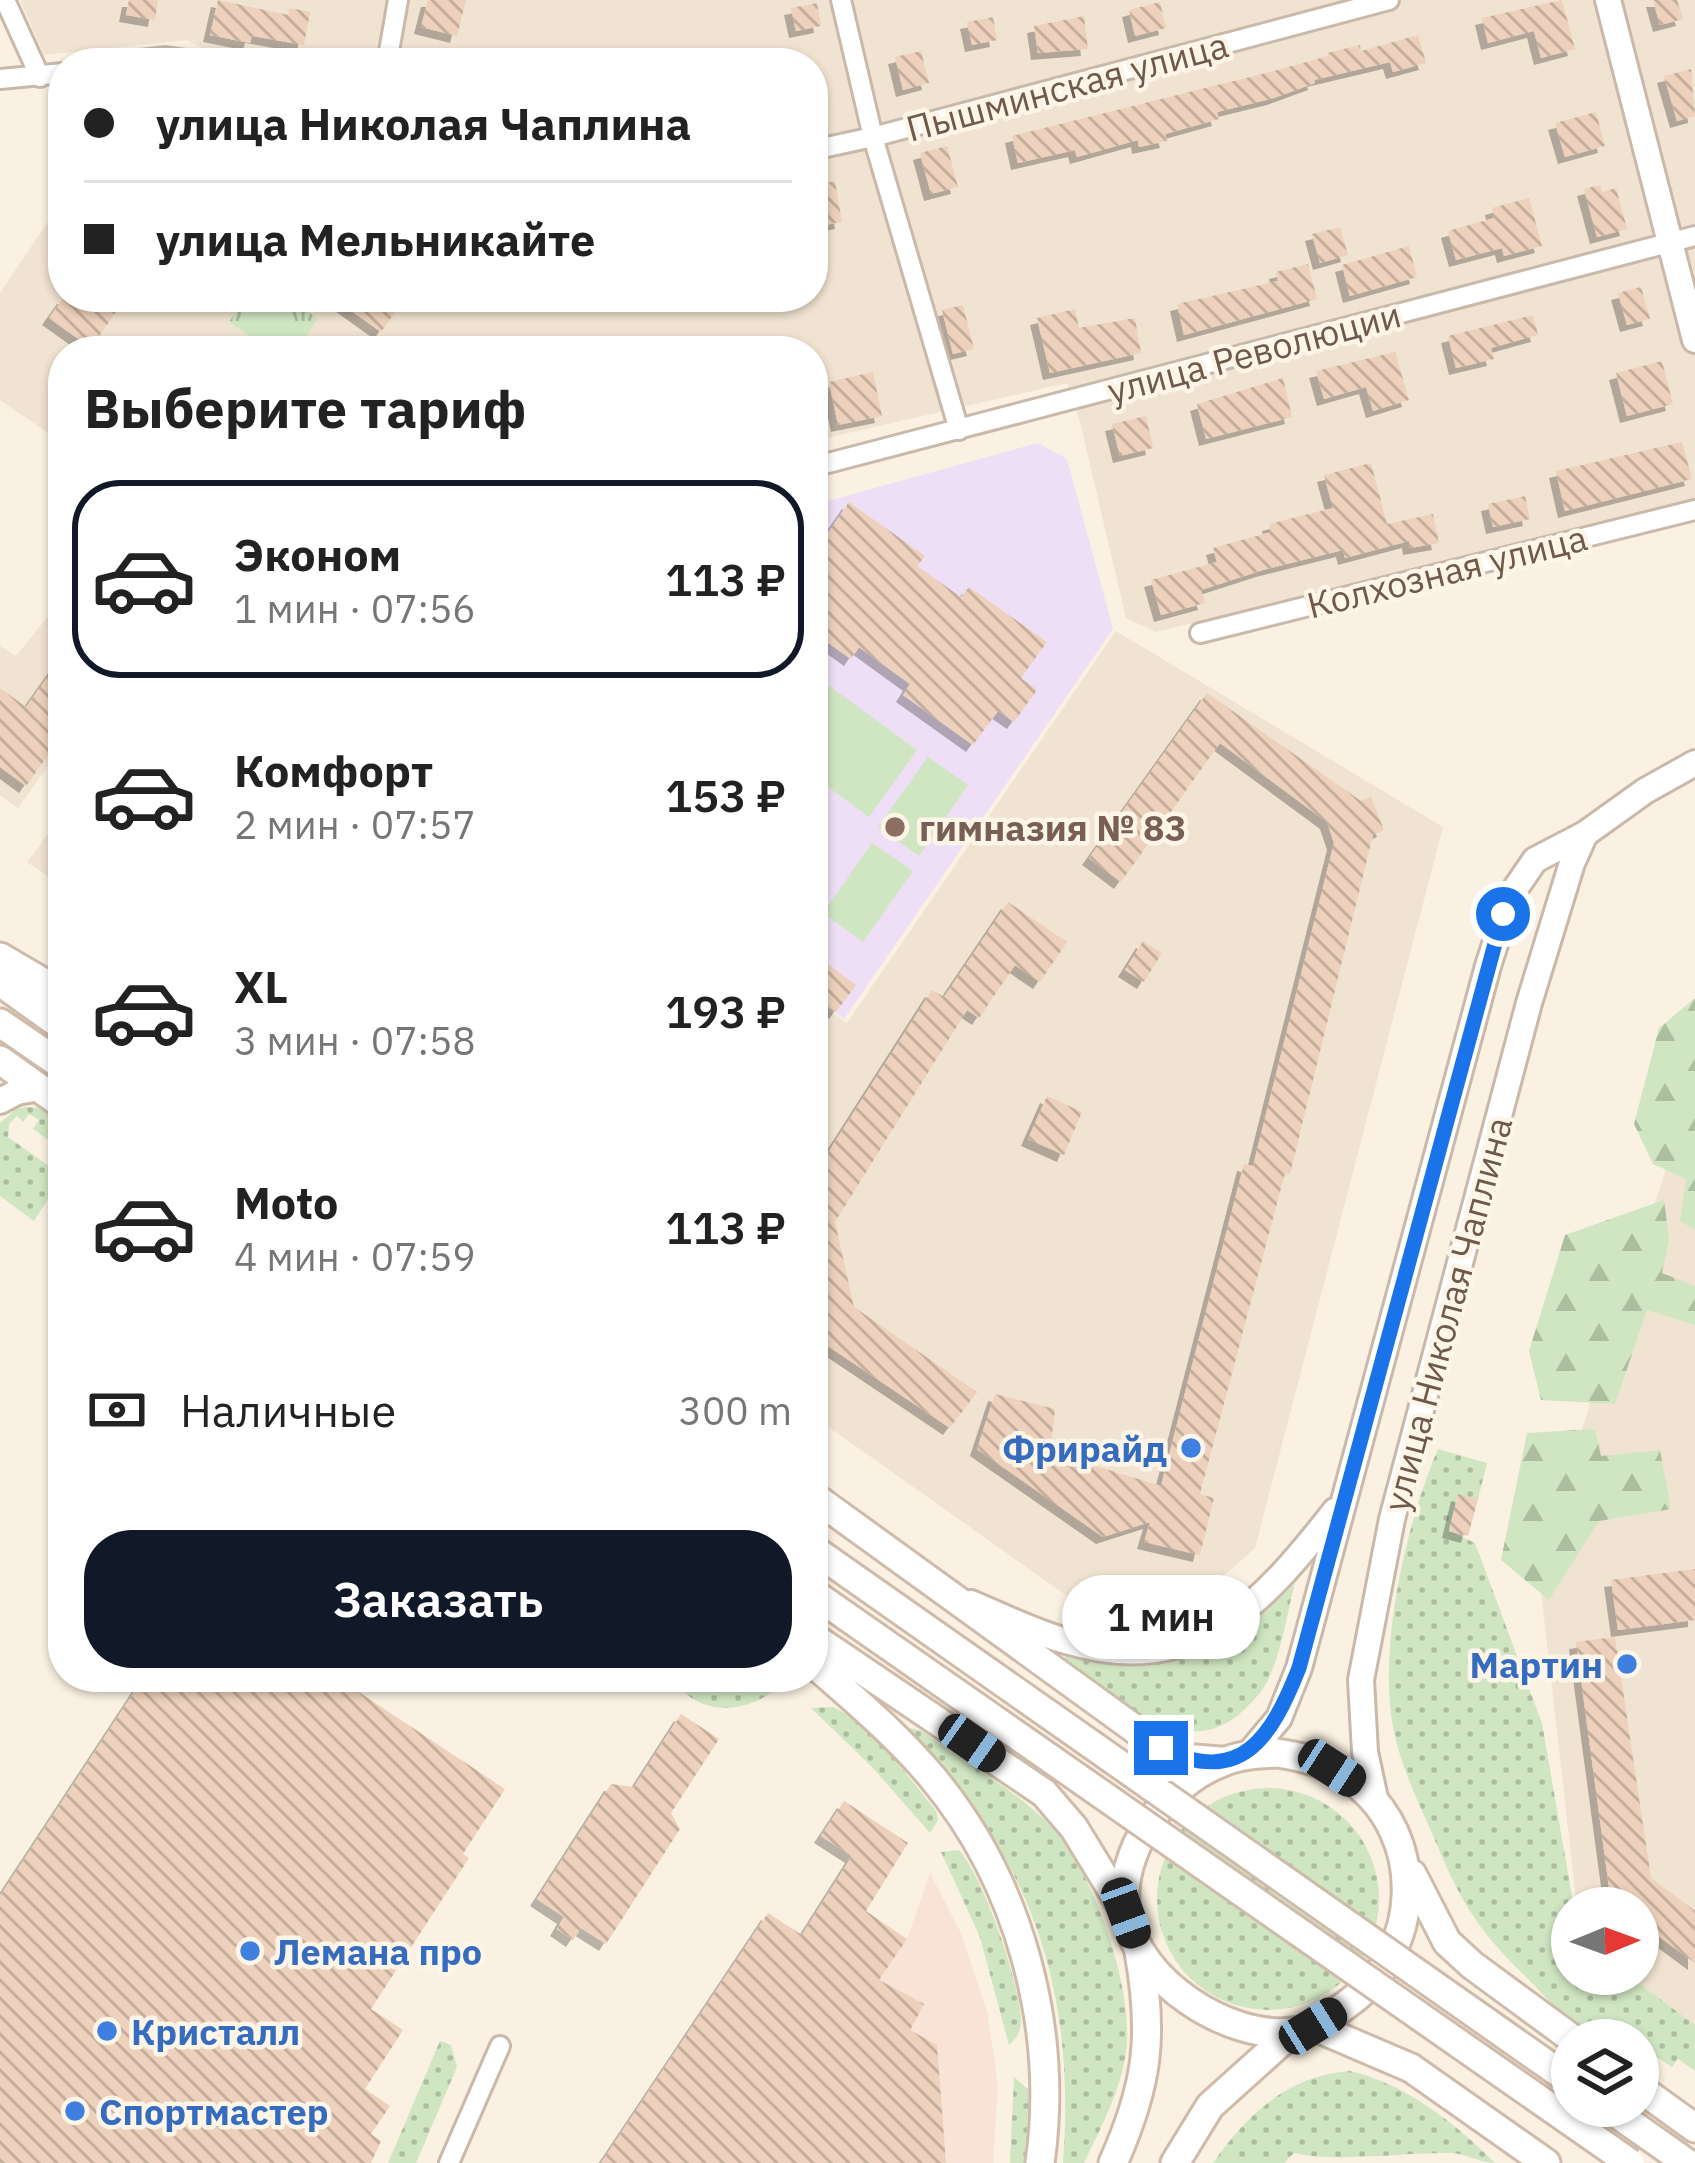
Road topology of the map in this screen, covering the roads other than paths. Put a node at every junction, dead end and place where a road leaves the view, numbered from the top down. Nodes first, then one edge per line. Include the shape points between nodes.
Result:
1 (5, 0) edge
2 (398, 0) edge
3 (841, 0) edge
4 (1389, 0) edge
5 (1608, 0) edge
6 (390, 48) edge
7 (48, 76) edge
8 (40, 77) junction
9 (0, 79) edge
10 (873, 137) junction
11 (828, 147) edge
12 (1695, 236) edge
13 (1669, 243) junction
14 (1695, 340) edge
15 (958, 430) junction
16 (828, 463) edge
17 (1695, 510) edge
18 (1200, 633) dead end
19 (1695, 763) edge
20 (1585, 834) junction
21 (0, 957) edge
22 (0, 982) edge
23 (48, 985) edge
24 (48, 1016) edge
25 (0, 1023) edge
26 (48, 1056) edge
27 (0, 1060) edge
28 (39, 1088) junction
29 (48, 1094) edge
30 (0, 1101) edge
31 (1344, 1500) junction
32 (828, 1507) edge
33 (828, 1560) edge
34 (957, 1598) junction
35 (828, 1603) edge
36 (828, 1647) edge
37 (828, 1676) edge
38 (1236, 1758) junction
39 (1376, 1803) junction
40 (1399, 1842) junction
41 (1126, 1913) junction
42 (1138, 1948) junction
43 (1551, 2023) edge
44 (1302, 2030) junction
45 (500, 2046) dead end
46 (1551, 2067) edge
47 (1659, 2102) edge
48 (1636, 2127) edge
49 (1695, 2128) edge
50 (448, 2163) edge
51 (1040, 2163) edge
52 (1113, 2163) edge
53 (1175, 2163) edge
54 (1546, 2163) edge
55 (1630, 2163) edge
56 (1688, 2163) edge

1 - 8 street
2 - 6 street
3 - 10 street
4 - 10 street, Пышминская улица
5 - 13 street
7 - 8 street
8 - 9 street
10 - 11 street, Пышминская улица
10 - 15 street
12 - 13 street, улица Революции
13 - 14 street
13 - 15 street, улица Революции
15 - 16 street, улица Революции
17 - 18 street, Колхозная улица
19 - 20 street, улица Николая Чаплина
20 - 31 street, улица Николая Чаплина via 1535,860 1503,914
20 - 39 street, улица Николая Чаплина via 1529,1004 1392,1519 1361,1680
21 - 23 main road
22 - 24 main road
25 - 26 main road
27 - 28 main road
28 - 29 main road
28 - 30 street
31 - 34 street via 1246,1611 1209,1636 1168,1648 1068,1642
31 - 38 street, улица Николая Чаплина via 1279,1718
32 - 34 main road
33 - 46 main road, bridge
34 - 38 main road via 1161,1748 1182,1758
35 - 55 main road, bridge
36 - 41 main road via 1044,1793
37 - 51 main road via 933,1778 986,1859 1036,2001 1045,2064
38 - 39 main road via 1276,1753 1332,1768
38 - 41 main road via 1178,1788 1160,1808 1134,1852
39 - 40 main road
40 - 43 main road via 1447,1942
40 - 44 main road via 1407,1896 1395,1949 1362,1994
41 - 42 main road
42 - 44 main road via 1199,2009 1227,2022
42 - 52 main road via 1148,2055
44 - 53 main road via 1210,2105
44 - 54 main road via 1411,2068
45 - 50 street
47 - 49 main road
48 - 56 main road

